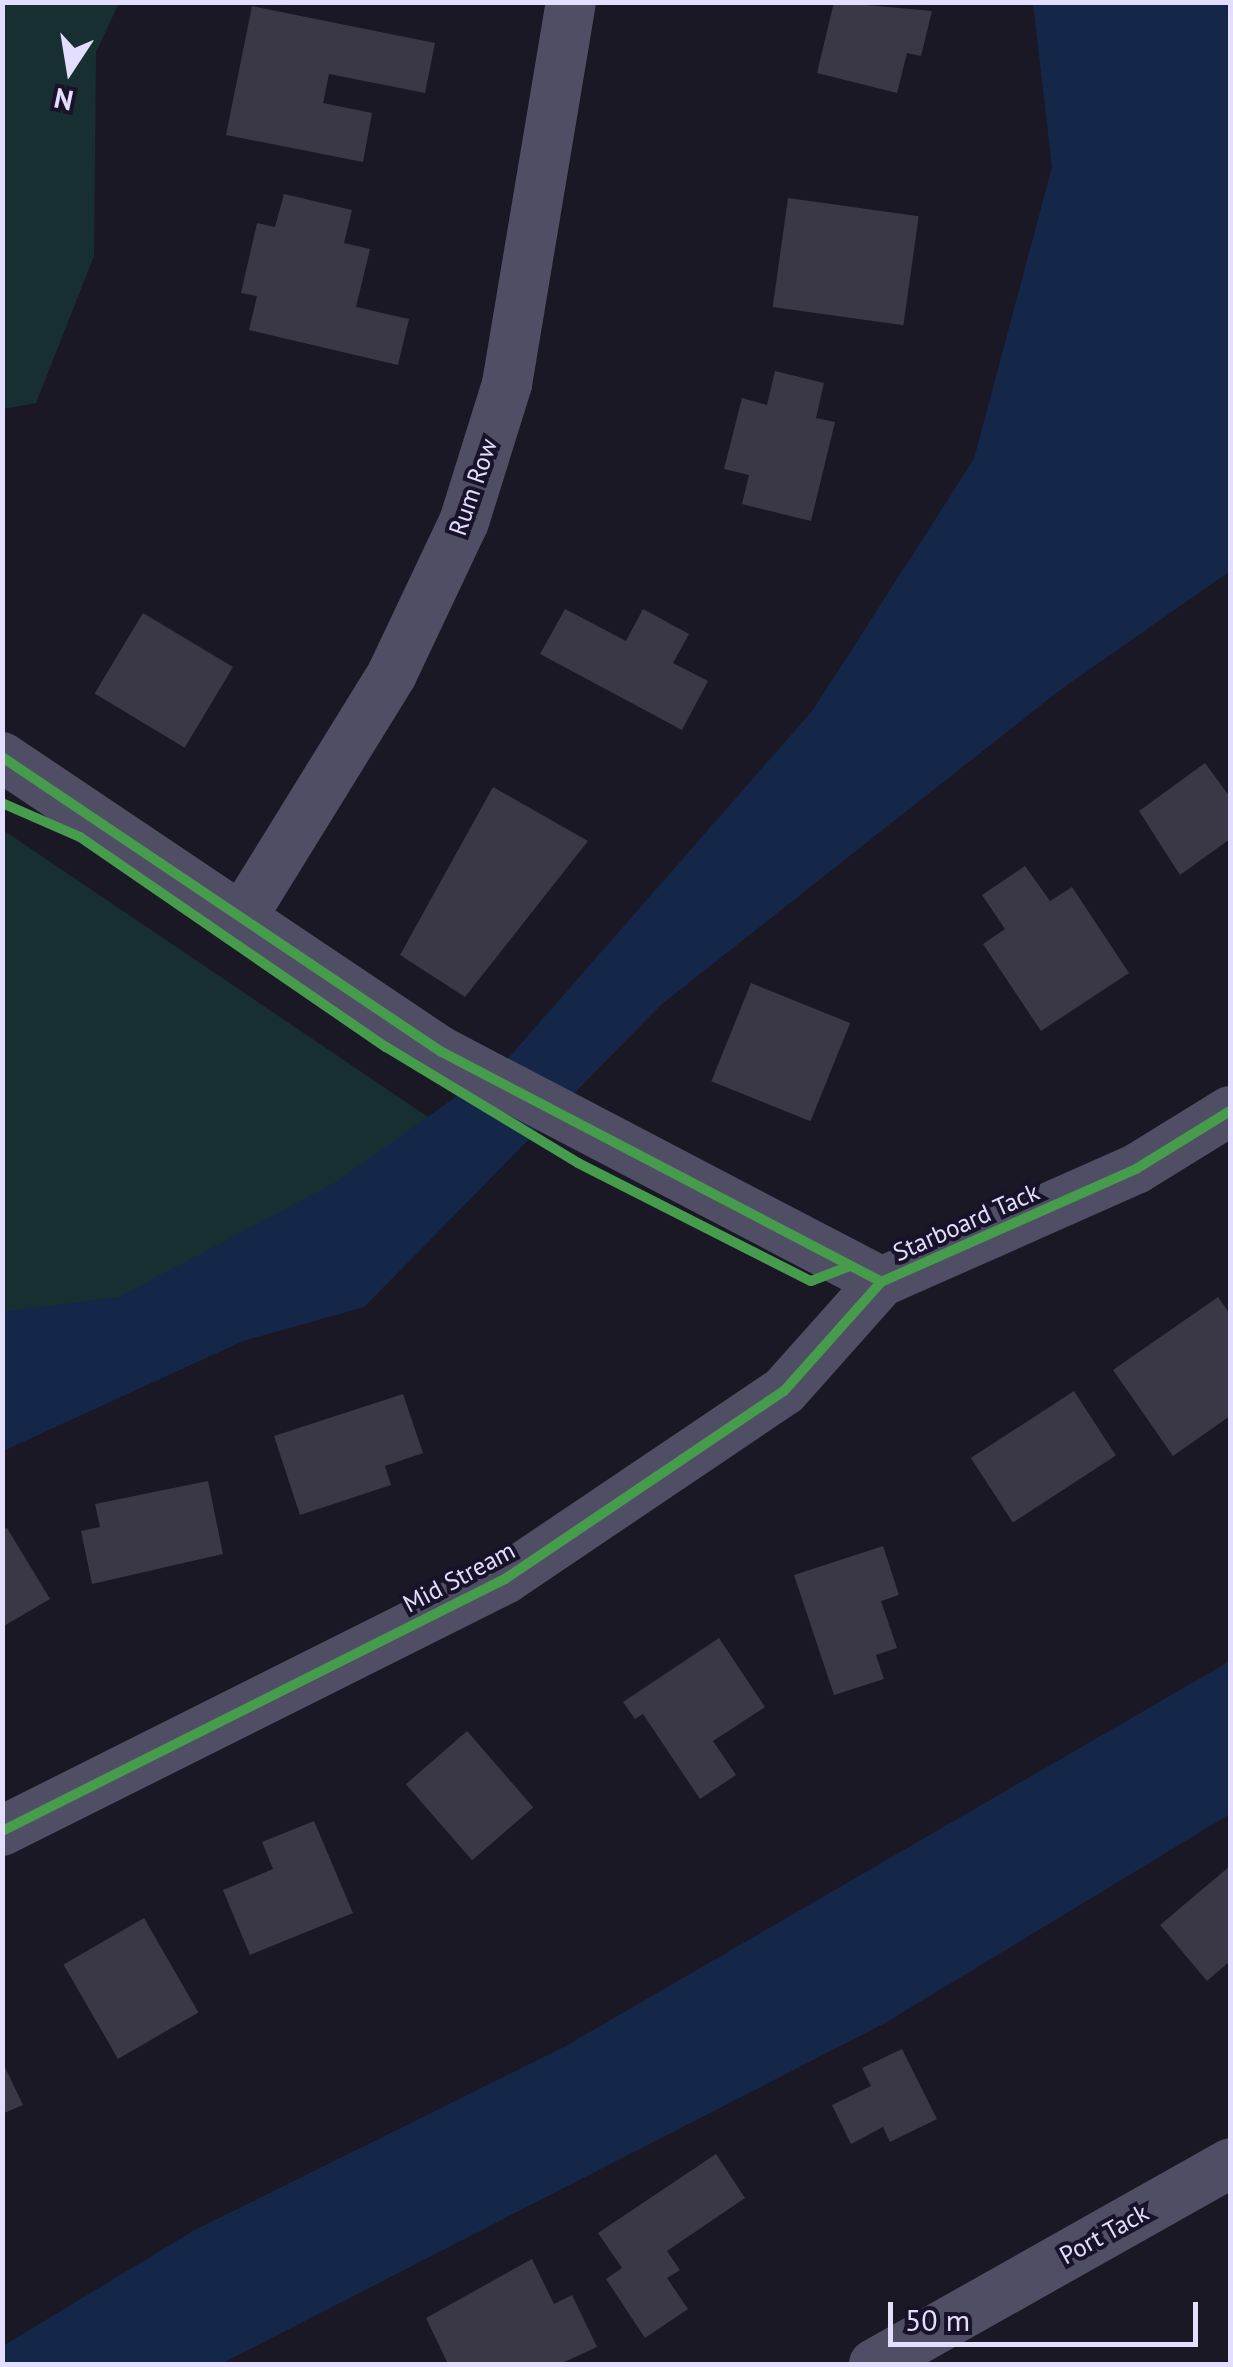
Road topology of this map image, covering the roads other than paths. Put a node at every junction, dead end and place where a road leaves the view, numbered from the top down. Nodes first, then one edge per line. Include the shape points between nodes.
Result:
1 (571, 2) edge
2 (2, 757) edge
3 (239, 922) junction
4 (1230, 1112) edge
5 (881, 1282) junction
6 (2, 1831) edge
7 (1230, 2164) edge
8 (874, 2364) edge

1 - 3 street, Rum Row via 506,384 464,522 392,674
2 - 3 street, Starboard Tack
3 - 5 street, Starboard Tack via 440,1051 592,1137
4 - 5 street, Starboard Tack via 1136,1169
5 - 6 street, Mid Stream via 784,1391 505,1579
7 - 8 street, Port Tack

